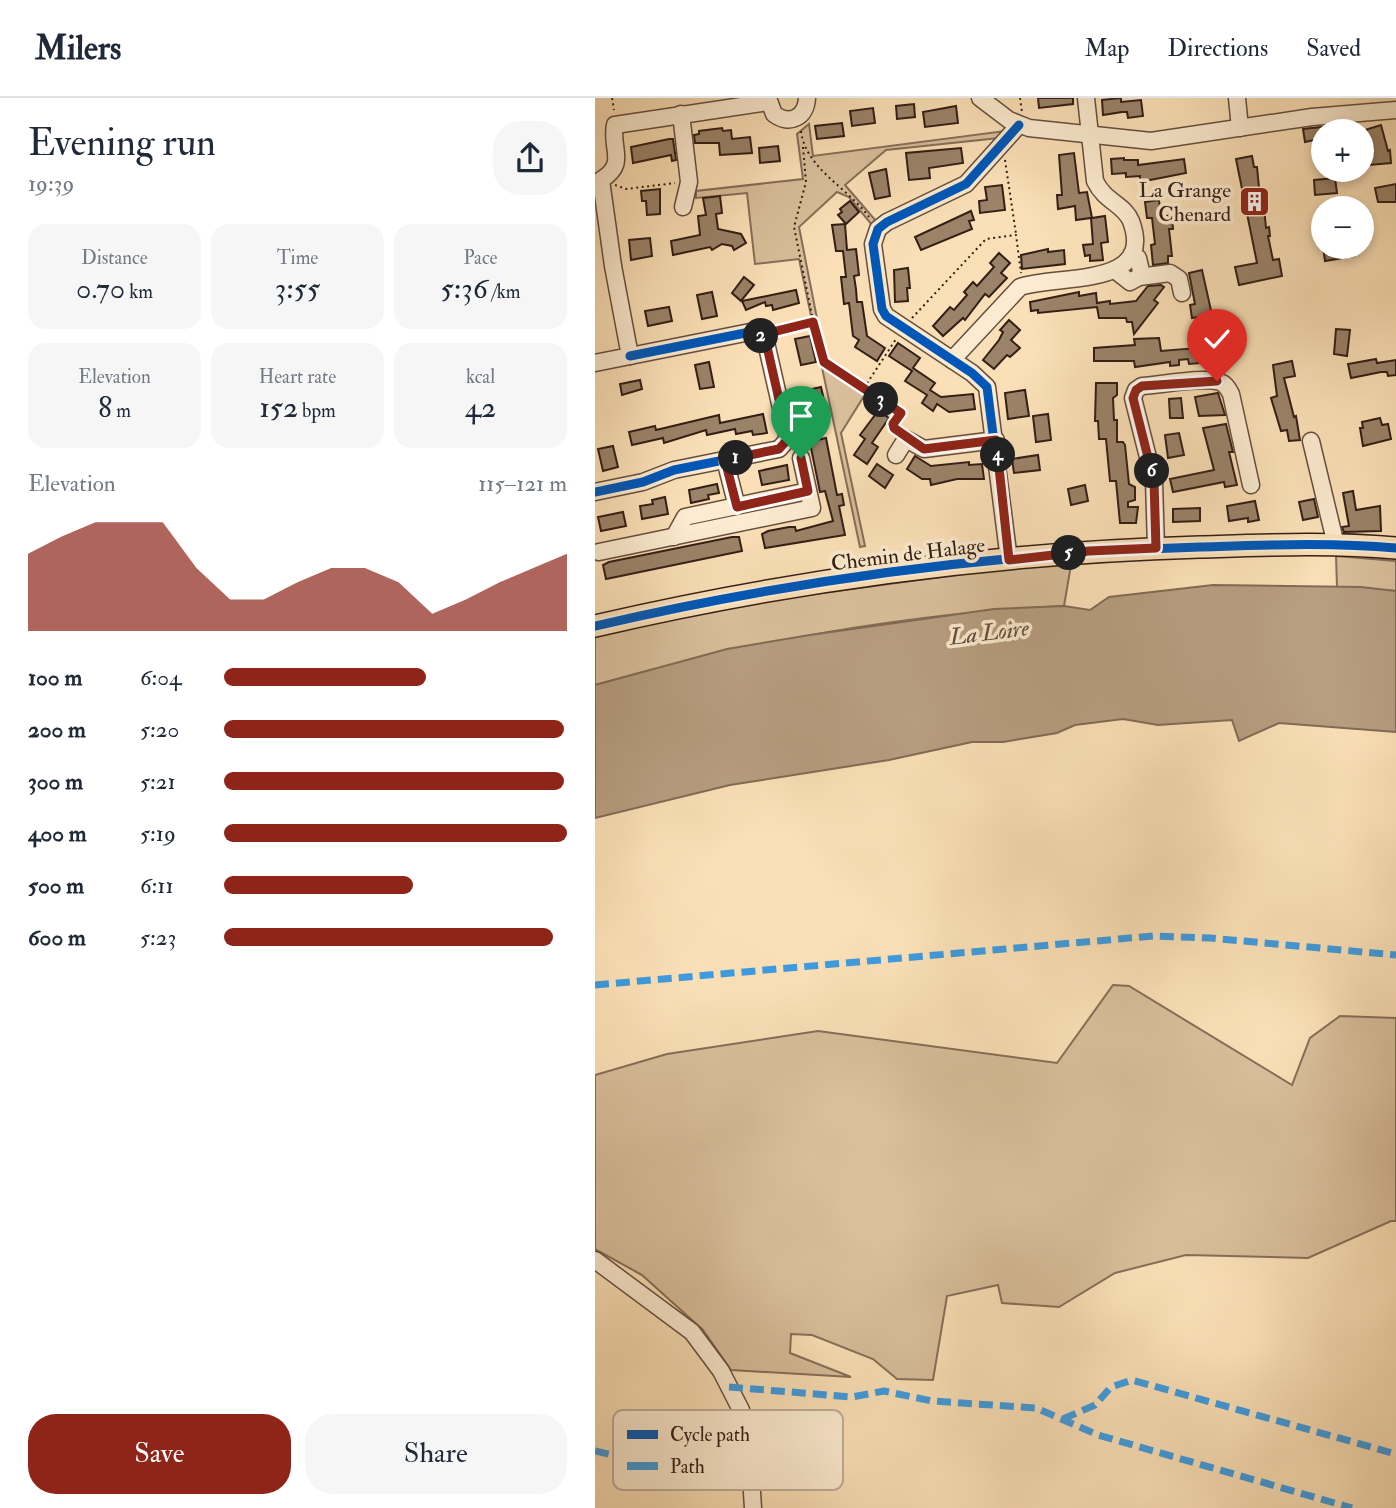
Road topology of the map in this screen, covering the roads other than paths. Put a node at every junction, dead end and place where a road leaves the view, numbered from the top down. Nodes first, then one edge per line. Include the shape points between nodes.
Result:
1 (980, 98) edge
2 (1086, 98) edge
3 (1237, 98) edge
4 (810, 99) edge
5 (768, 100) edge
6 (1396, 110) edge
7 (681, 114) junction
8 (1019, 125) junction
9 (1240, 128) junction
10 (1090, 135) junction
11 (683, 207) dead end
12 (1132, 254) junction
13 (1116, 271) junction
14 (1139, 277) junction
15 (1182, 293) dead end
16 (630, 356) junction
17 (952, 360) junction
18 (595, 363) edge
19 (996, 440) junction
20 (1311, 441) dead end
21 (896, 455) dead end
22 (801, 458) dead end
23 (725, 460) junction
24 (1251, 485) dead end
25 (808, 491) junction
26 (595, 492) edge
27 (737, 507) junction
28 (674, 537) junction
29 (1336, 545) junction
30 (1156, 548) junction
31 (1396, 548) edge
32 (599, 552) dead end
33 (1009, 560) junction
34 (595, 626) edge
35 (595, 1260) edge
36 (741, 1410) edge
37 (752, 1490) edge
38 (753, 1508) edge

1 - 8 street
2 - 10 street
3 - 9 street
4 - 5 street via 795,118 779,118
5 - 7 street
6 - 9 street
7 - 11 street via 689,182
7 - 16 street via 615,125 617,163 601,180
8 - 10 street
8 - 17 street via 966,184 895,216 878,229 873,244 886,316
9 - 10 street via 1151,141
10 - 12 street via 1095,181 1101,193 1131,220
12 - 13 street
12 - 14 street via 1142,271
13 - 14 street via 1130,282
13 - 17 street via 1023,286
14 - 15 street via 1170,273 1179,279
16 - 18 street
16 - 23 street via 755,331 765,338 788,439 779,449
17 - 19 street via 987,387
19 - 21 street via 924,449 906,439
19 - 33 street
20 - 29 street
22 - 25 street
23 - 26 street
23 - 27 street
24 - 30 street via 1225,384 1203,381 1142,386 1133,398 1154,481
25 - 27 street
25 - 28 street via 812,508
27 - 28 street via 685,517
28 - 32 street
29 - 30 main road, Chemin de Halage
29 - 31 main road, Chemin de Halage
30 - 33 main road, Chemin de Halage
33 - 34 main road, Chemin de Halage via 756,592
35 - 36 street via 692,1332 721,1371
37 - 38 street

